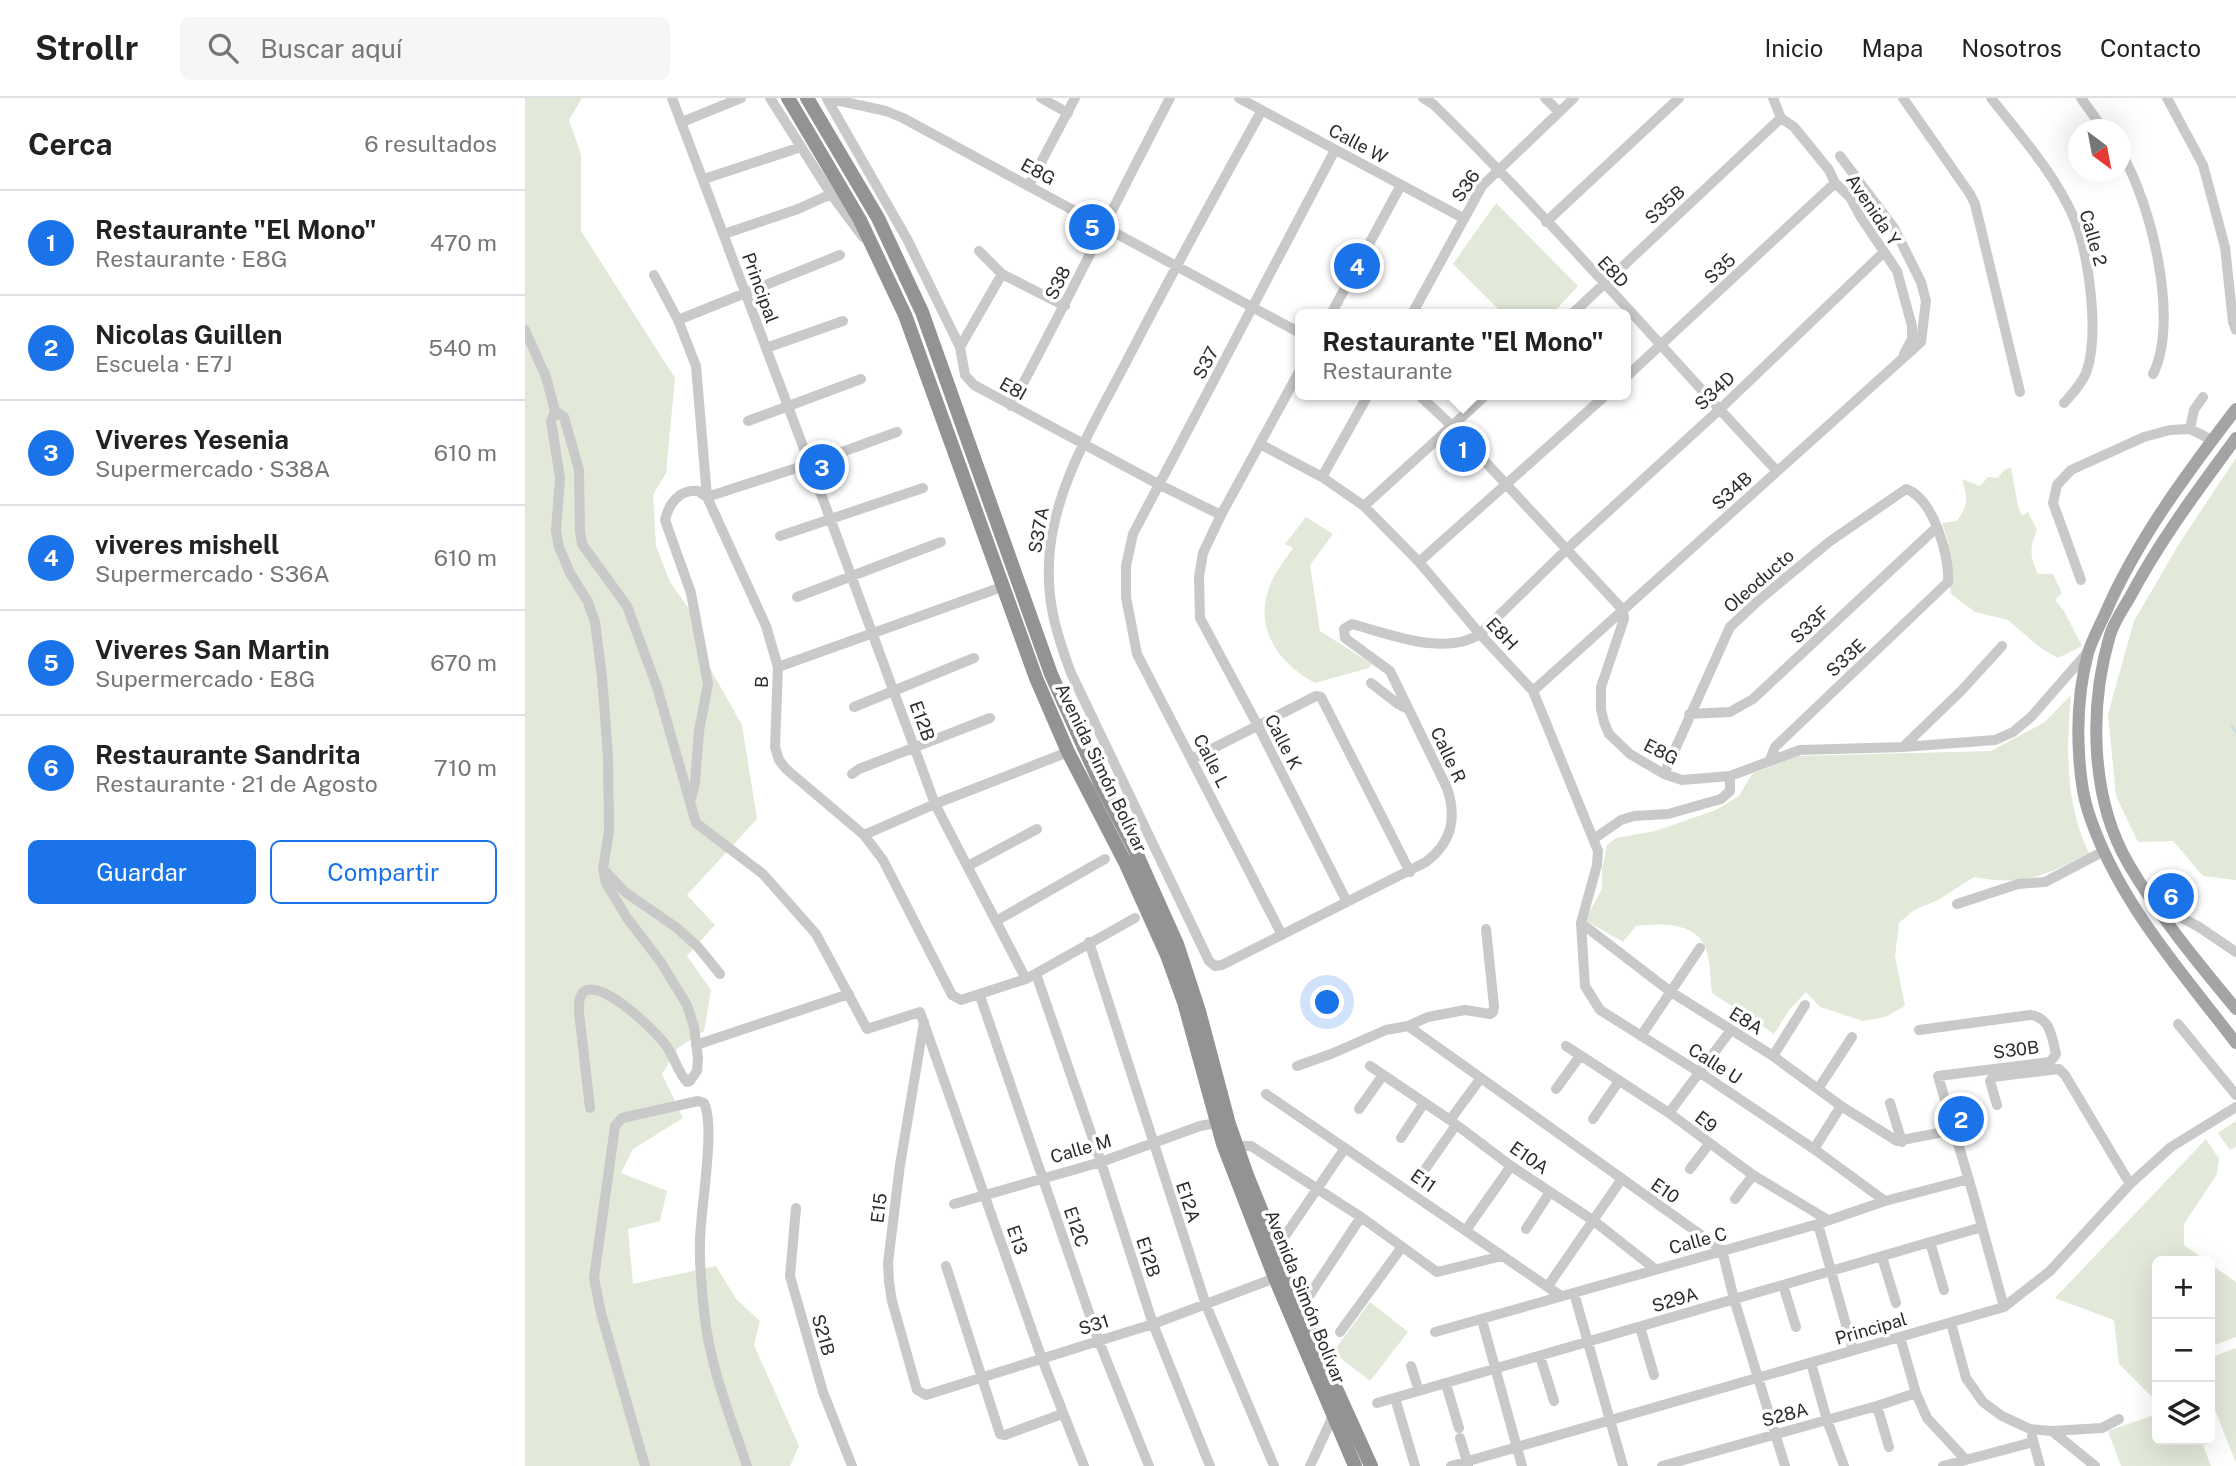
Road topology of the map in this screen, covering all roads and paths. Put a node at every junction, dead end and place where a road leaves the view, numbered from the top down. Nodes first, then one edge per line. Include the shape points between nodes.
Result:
1 (672, 98) edge
2 (741, 98) edge
3 (770, 98) edge
4 (788, 98) edge
5 (807, 98) edge
6 (827, 98) edge
7 (1041, 98) edge
8 (1075, 98) edge
9 (1170, 98) edge
10 (1239, 98) edge
11 (1423, 98) edge
12 (1545, 98) edge
13 (1574, 98) edge
14 (1679, 98) edge
15 (1773, 98) edge
16 (1903, 98) edge
17 (1991, 98) edge
18 (2081, 98) edge
19 (2167, 98) edge
20 (1432, 101) edge
21 (1262, 110) junction
22 (1068, 113) junction
23 (1559, 113) junction
24 (1781, 118) junction
25 (2096, 119) edge
26 (682, 122) junction
27 (801, 147) junction
28 (1335, 150) junction
29 (1840, 156) dead end
30 (1499, 168) junction
31 (2131, 176) edge
32 (704, 179) junction
33 (1835, 183) junction
34 (1029, 185) junction
35 (1401, 185) junction
36 (831, 194) junction
37 (892, 214) junction
38 (876, 216) junction
39 (1463, 218) junction
40 (1546, 222) junction
41 (1104, 225) junction
42 (724, 234) junction
43 (872, 246) junction
44 (979, 251) dead end
45 (1883, 253) junction
46 (840, 255) dead end
47 (1176, 264) junction
48 (1002, 274) junction
49 (654, 275) dead end
50 (1604, 284) junction
51 (745, 292) junction
52 (1065, 306) junction
53 (1253, 309) junction
54 (1334, 309) edge
55 (1415, 309) edge
56 (1577, 309) edge
57 (1627, 309) edge
58 (1631, 313) edge
59 (678, 320) junction
60 (843, 321) dead end
61 (525, 330) edge
62 (1295, 330) edge
63 (2236, 330) edge
64 (1661, 345) junction
65 (960, 347) junction
66 (766, 348) junction
67 (1905, 354) junction
68 (1631, 372) edge
69 (2153, 374) dead end
70 (861, 379) dead end
71 (1295, 379) edge
72 (932, 386) junction
73 (2021, 392) dead end
74 (2203, 397) dead end
75 (1365, 400) edge
76 (1424, 400) edge
77 (1481, 400) edge
78 (1600, 400) edge
79 (2064, 403) dead end
80 (787, 406) junction
81 (1011, 406) junction
82 (2236, 409) edge
83 (957, 410) junction
84 (1719, 410) junction
85 (555, 411) junction
86 (748, 421) dead end
87 (1452, 426) junction
88 (2190, 429) junction
89 (897, 432) dead end
90 (2236, 438) edge
91 (2212, 440) junction
92 (1084, 444) junction
93 (1260, 444) junction
94 (809, 464) junction
95 (1777, 471) junction
96 (1322, 477) junction
97 (1159, 484) junction
98 (1507, 485) junction
99 (923, 488) dead end
100 (2177, 490) junction
101 (706, 497) junction
102 (2191, 500) junction
103 (1364, 506) junction
104 (1221, 514) junction
105 (831, 519) junction
106 (1937, 527) junction
107 (780, 536) dead end
108 (941, 542) dead end
109 (1567, 549) junction
110 (1419, 562) junction
111 (851, 576) junction
112 (2081, 580) dead end
113 (1002, 587) junction
114 (797, 597) dead end
115 (1126, 597) joint
116 (1623, 610) junction
117 (873, 632) junction
118 (1480, 634) junction
119 (2002, 646) dead end
120 (2089, 650) junction
121 (974, 658) dead end
122 (778, 667) junction
123 (1371, 683) dead end
124 (894, 691) junction
125 (1533, 691) junction
126 (854, 707) dead end
127 (1408, 709) junction
128 (1689, 714) junction
129 (990, 718) dead end
130 (1258, 726) junction
131 (1902, 747) junction
132 (916, 748) junction
133 (1068, 752) junction
134 (1192, 759) junction
135 (1770, 760) junction
136 (852, 774) dead end
137 (1664, 774) junction
138 (1730, 776) junction
139 (691, 802) junction
140 (935, 804) junction
141 (1037, 829) dead end
142 (864, 835) junction
143 (1595, 838) junction
144 (2104, 851) junction
145 (1105, 859) dead end
146 (968, 866) junction
147 (603, 869) junction
148 (1410, 872) junction
149 (1347, 902) junction
150 (1957, 904) dead end
151 (2156, 904) junction
152 (1135, 918) dead end
153 (996, 921) junction
154 (1581, 923) junction
155 (1486, 929) dead end
156 (1282, 935) junction
157 (1089, 942) junction
158 (1700, 948) dead end
159 (2236, 952) edge
160 (1215, 966) joint
161 (720, 974) dead end
162 (1036, 974) junction
163 (1026, 979) junction
164 (1671, 992) junction
165 (849, 994) junction
166 (980, 996) junction
167 (1805, 1005) dead end
168 (2236, 1009) edge
169 (925, 1022) junction
170 (2178, 1024) dead end
171 (1408, 1026) junction
172 (1731, 1030) junction
173 (1919, 1030) dead end
174 (1641, 1036) junction
175 (1852, 1037) dead end
176 (2236, 1043) edge
177 (696, 1045) junction
178 (1566, 1046) dead end
179 (1580, 1056) junction
180 (1773, 1056) junction
181 (1297, 1066) dead end
182 (1370, 1066) dead end
183 (1699, 1072) junction
184 (1383, 1075) junction
185 (1481, 1078) junction
186 (1619, 1081) junction
187 (1818, 1089) junction
188 (1556, 1090) dead end
189 (1266, 1094) dead end
190 (2236, 1095) edge
191 (1424, 1103) junction
192 (1890, 1104) dead end
193 (1997, 1105) dead end
194 (1841, 1106) junction
195 (2236, 1107) edge
196 (590, 1108) dead end
197 (1359, 1109) dead end
198 (1669, 1113) junction
199 (1593, 1119) dead end
200 (1216, 1123) junction
201 (1453, 1123) junction
202 (1954, 1130) junction
203 (1401, 1138) dead end
204 (1900, 1141) junction
205 (1152, 1144) junction
206 (1709, 1144) junction
207 (1237, 1146) junction
208 (1345, 1149) junction
209 (1814, 1149) junction
210 (1101, 1162) junction
211 (1511, 1166) junction
212 (1426, 1167) dead end
213 (1689, 1170) dead end
214 (1753, 1175) junction
215 (1042, 1177) junction
216 (1969, 1179) junction
217 (1621, 1180) junction
218 (2130, 1184) junction
219 (1316, 1188) junction
220 (1550, 1192) junction
221 (985, 1195) junction
222 (1735, 1199) dead end
223 (1885, 1201) junction
224 (954, 1204) dead end
225 (796, 1208) dead end
226 (1361, 1217) junction
227 (1828, 1220) junction
228 (1594, 1221) junction
229 (1818, 1224) junction
230 (1982, 1227) junction
231 (1526, 1229) dead end
232 (1466, 1230) junction
233 (1285, 1236) dead end
234 (1930, 1242) junction
235 (1402, 1247) junction
236 (1722, 1250) junction
237 (1502, 1256) junction
238 (1882, 1257) junction
239 (946, 1266) dead end
240 (1655, 1269) junction
241 (1831, 1270) junction
242 (1275, 1279) junction
243 (1783, 1285) junction
244 (1548, 1286) junction
245 (1944, 1290) dead end
246 (1574, 1293) junction
247 (1310, 1296) dead end
248 (1560, 1296) junction
249 (1734, 1299) junction
250 (1896, 1303) dead end
251 (1206, 1304) junction
252 (2004, 1307) junction
253 (1482, 1320) junction
254 (1951, 1323) junction
255 (1153, 1324) junction
256 (1640, 1327) junction
257 (1796, 1327) dead end
258 (1340, 1332) dead end
259 (1435, 1332) dead end
260 (1900, 1337) junction
261 (1098, 1339) junction
262 (1590, 1342) junction
263 (1853, 1350) junction
264 (1540, 1356) junction
265 (1042, 1359) junction
266 (1811, 1363) junction
267 (1411, 1366) dead end
268 (1495, 1369) junction
269 (1654, 1375) dead end
270 (981, 1378) junction
271 (1758, 1378) junction
272 (1446, 1384) junction
273 (1419, 1391) junction
274 (1916, 1393) junction
275 (921, 1394) joint
276 (1395, 1398) junction
277 (1554, 1401) dead end
278 (1377, 1403) dead end
279 (1878, 1406) junction
280 (1062, 1414) junction
281 (1333, 1416) junction
282 (2119, 1419) dead end
283 (1611, 1420) junction
284 (1827, 1420) junction
285 (2030, 1429) junction
286 (2052, 1432) junction
287 (1774, 1434) junction
288 (2033, 1442) junction
289 (1889, 1447) dead end
290 (1518, 1448) junction
291 (1965, 1459) junction
292 (1467, 1464) edge
293 (1679, 1464) edge
294 (1208, 1465) edge
295 (643, 1466) edge
296 (747, 1466) edge
297 (852, 1466) edge
298 (1084, 1466) edge
299 (1149, 1466) edge
300 (1274, 1466) edge
301 (1310, 1466) edge
302 (1355, 1466) edge
303 (1371, 1466) edge
304 (1415, 1466) edge
305 (1451, 1466) edge
306 (1522, 1466) edge
307 (1623, 1466) edge
308 (1662, 1466) edge
309 (1785, 1466) edge
310 (1844, 1466) edge
311 (1943, 1466) edge
312 (2041, 1466) edge
313 (2095, 1466) edge

1 - 26 street, Principal
2 - 26 street
3 - 27 street
4 - 43 highway, Avenida Simón Bolívar
5 - 38 highway, Avenida Simón Bolívar
6 - 34 street, E8G via 886,111
6 - 37 street, E8G
7 - 22 street
8 - 22 street
9 - 41 street, S38
10 - 21 street, Calle W
11 - 20 street, E8D
12 - 23 street
13 - 23 street, S36
14 - 40 street
15 - 24 street, Avenida Y
16 - 73 street via 1971,194
17 - 79 street, Calle 2 via 2051,177 2081,239 2093,342 2083,378
18 - 25 street
19 - 63 street via 2203,164 2225,247
20 - 30 street, E8D
21 - 28 street, Calle W
21 - 47 street, S37A
22 - 34 street
23 - 30 street, S36
24 - 33 street, Avenida Y via 1794,127
24 - 50 street, S35B
26 - 32 street, Principal
27 - 32 street
27 - 36 street
28 - 35 street, Calle W
28 - 53 street, S37
29 - 67 street, S34B via 1894,228 1921,282 1926,301 1921,342
30 - 39 street, S36
30 - 40 street, E8D
31 - 69 street via 2162,273 2163,347
32 - 42 street, Principal
33 - 45 street, Avenida Y via 1850,197
33 - 64 street, S35
34 - 41 street, E8G
35 - 39 street, Calle W
35 - 54 street
36 - 42 street
36 - 43 street
37 - 38 street
37 - 65 street, E8I
38 - 83 highway, Avenida Simón Bolívar via 922,312
39 - 55 street, S36
40 - 50 street, E8D
41 - 47 street, E8G
41 - 52 street, S38
42 - 51 street, Principal
43 - 72 highway, Avenida Simón Bolívar
44 - 48 street
45 - 67 street, Avenida Y via 1896,271 1912,326
45 - 84 street, S34D
46 - 51 street
47 - 53 street, E8G
47 - 92 street, S37A
48 - 52 street
48 - 65 street
49 - 59 street, B
50 - 56 street, S35B
50 - 57 street, E8D
51 - 59 street
51 - 66 street, Principal
52 - 81 street, S38
53 - 62 street, E8G
53 - 97 street, S37
58 - 64 street, E8D
59 - 101 street, B via 696,366
60 - 66 street
61 - 85 street
64 - 68 street, S35
64 - 84 street, E8D
65 - 81 street, E8I via 965,375
66 - 80 street, Principal
67 - 95 street, S34B
70 - 80 street
71 - 93 street, Calle K
72 - 83 highway via 945,413
72 - 113 highway, Avenida Simón Bolívar
74 - 88 street
75 - 96 street
76 - 87 street
77 - 87 street
78 - 98 street
80 - 86 street
80 - 94 street, Principal
81 - 92 street, E8I
82 - 91 main road
83 - 207 highway, Avenida Simón Bolívar via 1051,674 1177,944
84 - 95 street, E8D
84 - 109 street, S34D
85 - 139 street via 564,417 579,470 582,544 627,606
85 - 147 street via 551,421 560,478 556,531 570,573 595,622 603,677 609,831
87 - 98 street
87 - 103 street
88 - 91 street
88 - 112 street via 2144,437 2071,470 2057,485 2053,503
89 - 94 street
90 - 102 main road
91 - 100 main road
92 - 97 street, E8I
92 - 160 street, S37A via 1061,496 1050,548 1048,592 1055,630 1071,673
93 - 96 street, E8H
93 - 104 street, Calle K
94 - 101 street
94 - 105 street, E12B
95 - 116 street, S34B
96 - 103 street, E8H
97 - 104 street, E8I
97 - 115 street, S37 via 1133,534
98 - 109 street
98 - 110 street
99 - 105 street
100 - 102 main road
100 - 120 main road via 2135,554
101 - 122 street, B via 766,626
101 - 139 street via 698,491 676,498 665,520 691,593 708,684
102 - 151 main road via 2152,555 2111,633 2096,723 2101,782 2113,828 2127,862
103 - 110 street, E8H
104 - 130 street, Calle K via 1203,553 1200,618
105 - 107 street
105 - 111 street, E12B
106 - 128 street, S33F via 1753,699 1730,712
106 - 128 street, Oleoducto via 1920,498 1906,489 1829,542 1730,627
106 - 135 street, S33E via 1949,569 1948,582 1775,747
108 - 111 street
109 - 116 street
109 - 118 street, S34D
110 - 118 street, E8H
111 - 114 street
111 - 117 street, E12B
113 - 117 street
113 - 133 highway, Avenida Simón Bolívar
115 - 134 street, Calle L via 1137,654
116 - 125 street, S34B
116 - 137 street, E8G via 1601,687 1604,722 1619,745
117 - 122 street
117 - 124 street, E12B
118 - 125 street, E8H
118 - 127 street, Calle R via 1453,644 1352,624 1344,629 1345,638 1390,671
119 - 131 street
120 - 131 street, E8G via 2031,718 2004,737
120 - 144 main road via 2077,722 2080,764 2087,810
121 - 124 street
122 - 142 street, B via 775,747 779,760
123 - 127 street
124 - 126 street
124 - 132 street, E12B
125 - 143 street, E8H
127 - 148 street, Calle R via 1453,806 1451,828 1439,852
128 - 137 street, Oleoducto
129 - 132 street
130 - 134 street
130 - 148 street via 1321,697
130 - 149 street, Calle K
131 - 135 street, E8G via 1812,748
132 - 136 street
132 - 140 street, E12B
133 - 140 street
133 - 200 highway, Avenida Simón Bolívar via 1167,955
134 - 156 street, Calle L
135 - 138 street, E8G
137 - 138 street, E8G via 1682,780
138 - 143 street via 1731,791 1721,799 1668,814 1621,820
139 - 165 street via 696,823 763,874 816,933
140 - 142 street
140 - 146 street, E12B
141 - 146 street
142 - 166 street, B via 883,860 956,999
143 - 154 street, E8H via 1597,865
144 - 150 street via 2045,882 2018,884
144 - 176 main road via 2145,923
145 - 153 street
146 - 153 street, E12B
147 - 161 street via 625,892 677,928
147 - 177 street via 605,883 687,1005
148 - 149 street, Calle R
149 - 156 street, Calle R
151 - 159 street
151 - 168 main road
152 - 157 street
153 - 163 street, E12B
154 - 164 street, E8A
154 - 174 street, Calle U via 1585,986 1600,1010
155 - 171 street via 1493,1012 1465,1010
156 - 160 street, Calle R
157 - 162 street
157 - 205 street, E12A
158 - 164 street
162 - 163 street
162 - 210 street, E12B
163 - 166 street
164 - 172 street, E8A
164 - 174 street
165 - 169 street via 867,1029 920,1012
165 - 177 street
166 - 215 street, E12C
167 - 180 street
169 - 221 street, E13
169 - 275 street, E15 via 888,1263 892,1301
170 - 190 street
171 - 181 street
171 - 185 street, E10
172 - 180 street, E8A
172 - 183 street
173 - 202 street, S30B via 2030,1015 2039,1016 2050,1032 2056,1054 2050,1062 1938,1076
174 - 183 street, Calle U
175 - 187 street
177 - 196 street via 697,1071 687,1082 651,1027 602,993 584,992 579,1012
178 - 179 street, E9
179 - 186 street, E9
179 - 188 street
180 - 187 street, E8A
182 - 184 street, E10A
183 - 198 street
183 - 209 street, Calle U
184 - 191 street, E10A
184 - 197 street
185 - 201 street
185 - 217 street, E10
186 - 198 street, E9
186 - 199 street
187 - 194 street, E8A
189 - 208 street, E11
191 - 201 street, E10A
191 - 203 street
192 - 204 street
193 - 218 street via 1990,1081 1993,1077 2059,1069
194 - 204 street, E8A
194 - 209 street
195 - 218 street, Principal via 2171,1147
198 - 206 street, E9
200 - 205 street, Calle M
200 - 242 highway, Avenida Simón Bolívar
201 - 211 street, E10A
201 - 212 street
202 - 204 street
202 - 216 street
205 - 210 street, Calle M
205 - 251 street, E12A
206 - 213 street
206 - 214 street, E9
207 - 219 street via 1251,1146
207 - 303 highway, Avenida Simón Bolívar via 1310,1331
208 - 219 street
208 - 232 street, E11
209 - 223 street, Calle U
210 - 215 street, Calle M
210 - 255 street, E12B
211 - 220 street, E10A
211 - 232 street
214 - 222 street
214 - 227 street, E9
215 - 221 street, Calle M
215 - 261 street, E12C
216 - 223 street, Calle C
216 - 230 street
217 - 228 street
217 - 236 street, E10
218 - 252 street, Principal via 2050,1272
219 - 226 street
219 - 233 street
220 - 228 street, E10A
220 - 231 street
221 - 224 street, Calle M
221 - 265 street, E13
223 - 227 street, Calle C
225 - 297 street, S21B via 790,1276 823,1392
226 - 235 street
226 - 247 street
227 - 229 street, Calle C
228 - 240 street, E10A
228 - 244 street
229 - 236 street, Calle C
229 - 241 street
230 - 234 street, S29A
230 - 252 street
232 - 237 street, E11
234 - 238 street, S29A
234 - 245 street
235 - 237 street via 1437,1272
235 - 258 street
236 - 240 street, Calle C
236 - 249 street
237 - 244 street, E11
238 - 241 street, S29A
238 - 250 street
239 - 270 street
240 - 246 street, Calle C
241 - 243 street, S29A
241 - 263 street
242 - 251 street, S31
242 - 281 highway, Avenida Simón Bolívar
243 - 249 street, S29A
243 - 257 street
244 - 248 street, E11
246 - 248 street, Calle C
246 - 262 street
248 - 253 street, Calle C
249 - 256 street, S29A
249 - 271 street
251 - 255 street, S31
251 - 300 street, E12A
252 - 254 street, Principal
253 - 259 street, Calle C
253 - 268 street
254 - 260 street, Principal
254 - 285 street via 1969,1385 2002,1416
255 - 261 street, S31
255 - 294 street, E12B
256 - 262 street, S29A
256 - 269 street
260 - 263 street, Principal
260 - 274 street
261 - 265 street, S31
261 - 299 street, E12C
262 - 264 street, S29A
262 - 283 street
263 - 266 street, Principal
264 - 268 street, S29A
264 - 277 street
265 - 270 street, S31
265 - 280 street, E13
266 - 271 street, Principal
266 - 284 street
267 - 273 street
268 - 272 street, S29A
268 - 290 street
270 - 275 street, S31
270 - 280 street via 1002,1435
271 - 283 street, Principal
271 - 287 street
272 - 273 street, S29A
272 - 292 street
273 - 276 street, S29A
274 - 279 street, S28A
274 - 291 street via 1931,1424
276 - 278 street, S29A
276 - 304 street
279 - 284 street, S28A
279 - 289 street
280 - 298 street, E13
281 - 301 street
281 - 302 highway, Avenida Simón Bolívar
282 - 286 street via 2102,1428
283 - 290 street, Principal
283 - 307 street
284 - 287 street, S28A
284 - 310 street
285 - 286 street
285 - 288 street
286 - 313 street
287 - 293 street, S28A
287 - 309 street
288 - 291 street
288 - 312 street
290 - 292 street, Principal
290 - 306 street
291 - 311 street
292 - 305 street, Principal
293 - 308 street, S28A
295 - 296 street via 594,1278 615,1126 622,1118 698,1101 707,1109 699,1242 704,1313 710,1350

